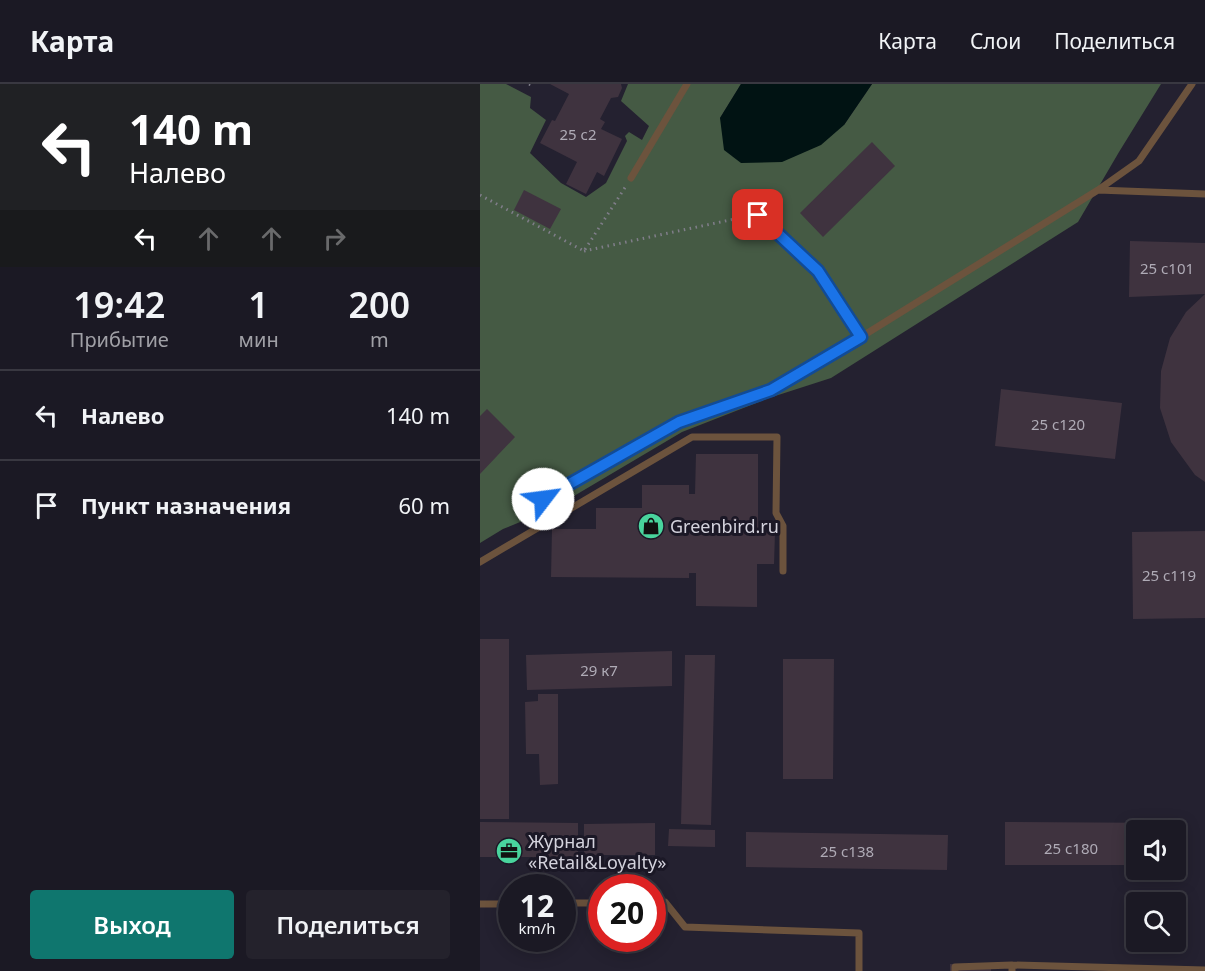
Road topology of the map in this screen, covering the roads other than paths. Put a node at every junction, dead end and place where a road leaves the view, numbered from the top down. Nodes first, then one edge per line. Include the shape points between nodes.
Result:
1 (687, 84) edge
2 (1192, 84) edge
3 (631, 178) road end
4 (1098, 190) junction
5 (1205, 194) edge
6 (758, 215) road end
7 (861, 337) junction
8 (543, 499) dead end
9 (480, 562) edge
10 (783, 571) dead end
11 (666, 903) edge
12 (480, 904) edge
13 (498, 904) edge
14 (1012, 968) edge
15 (1205, 970) edge
16 (860, 971) edge
17 (956, 971) edge

1 - 3 lane
2 - 4 lane via 1139,161
4 - 5 lane
4 - 7 lane
6 - 7 lane via 818,271
7 - 8 lane via 771,390 679,422
9 - 10 lane via 692,437 777,437 776,513 783,526
11 - 16 lane via 685,927 860,933
12 - 13 lane
14 - 15 lane
14 - 17 lane via 956,966

